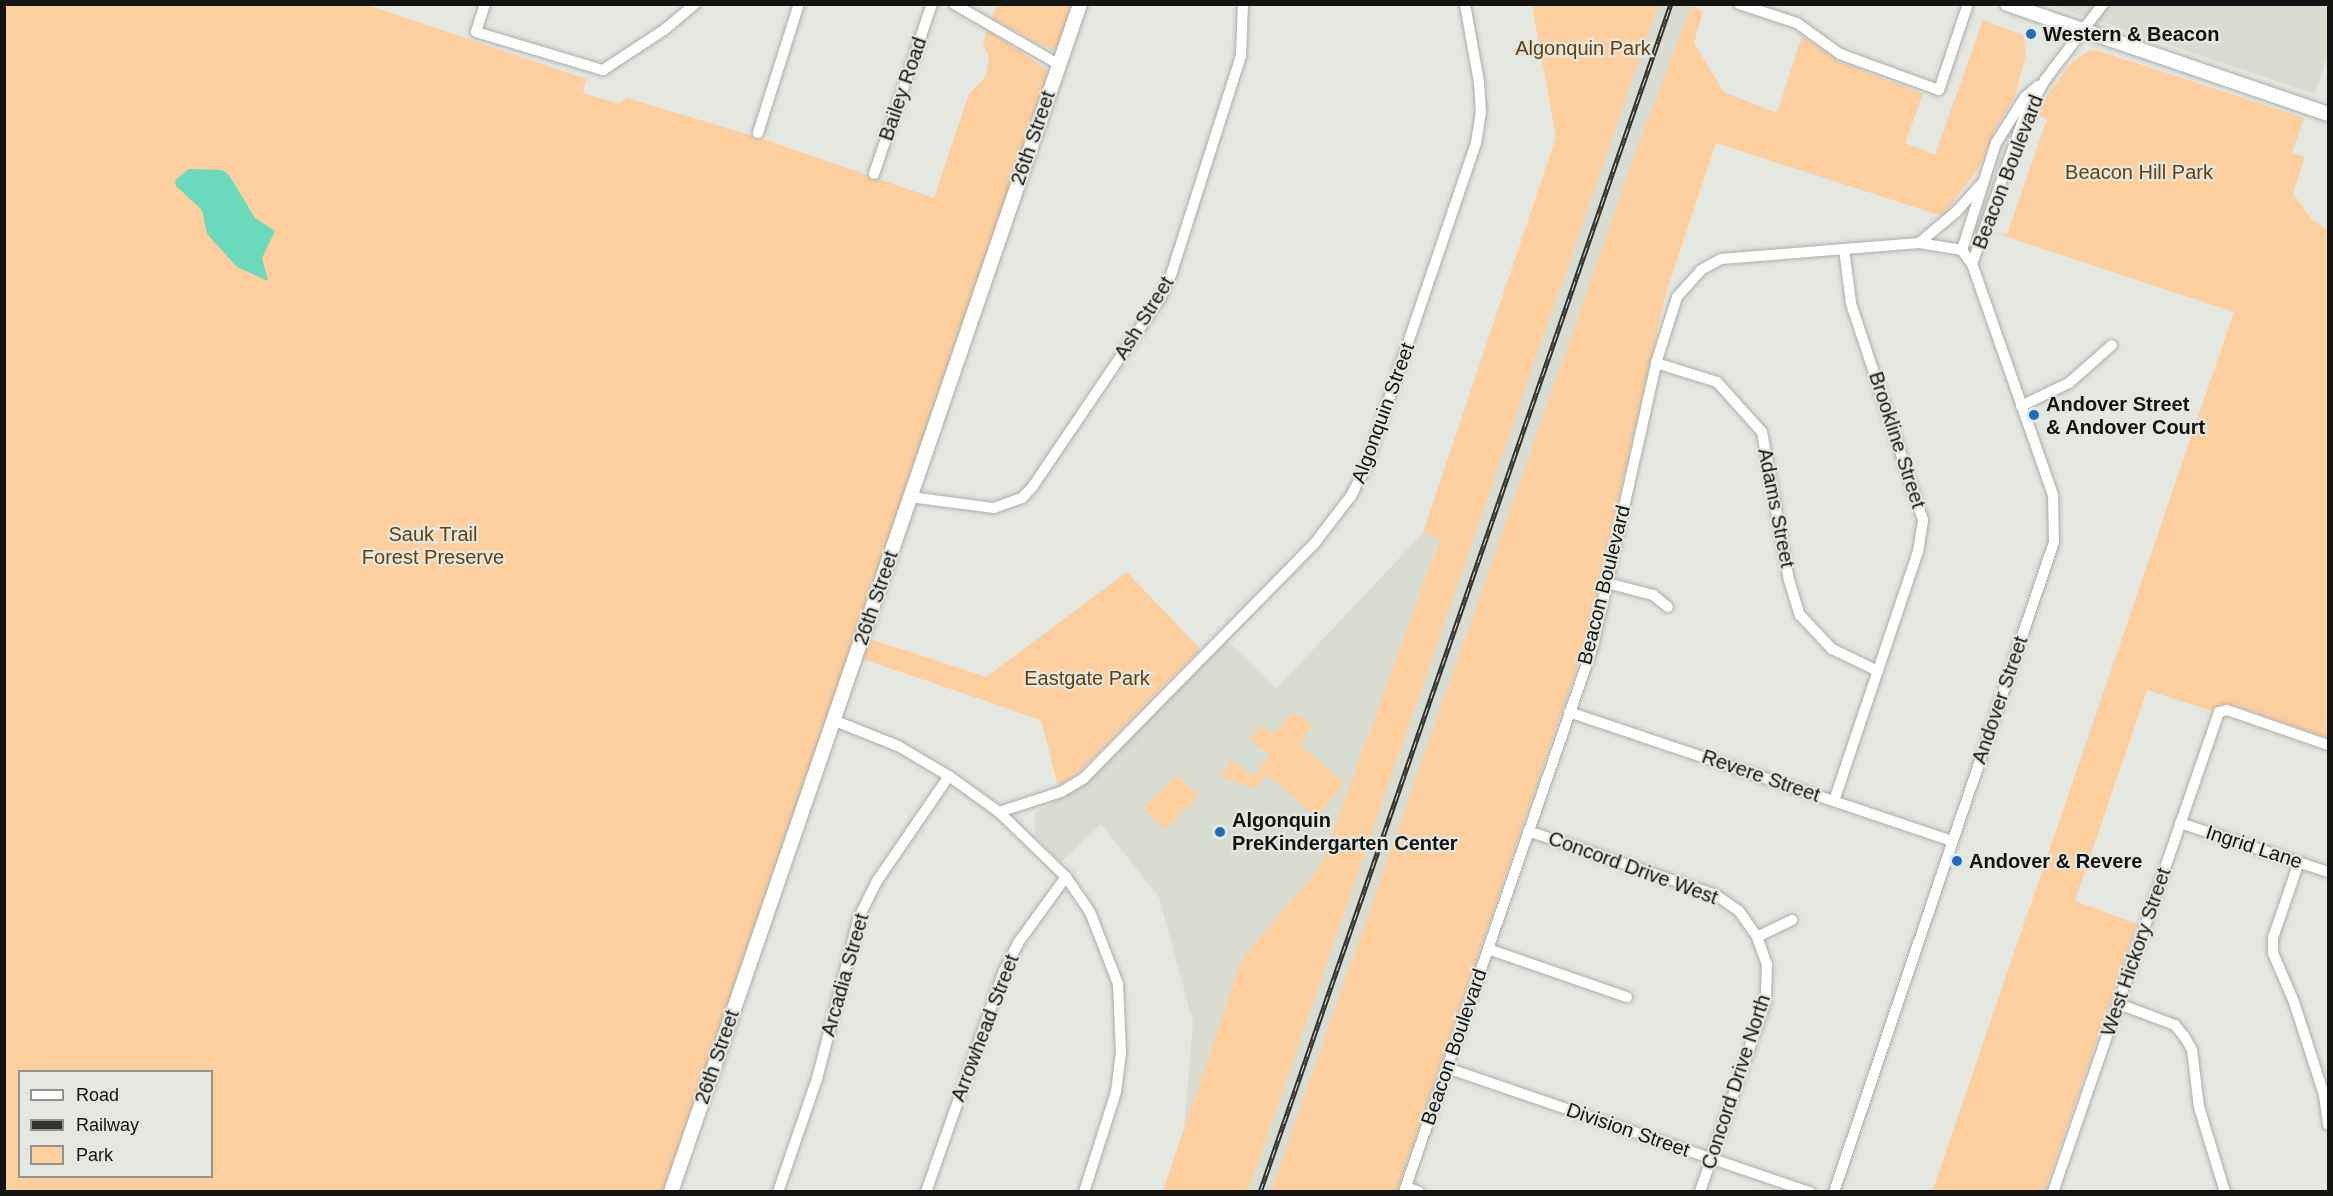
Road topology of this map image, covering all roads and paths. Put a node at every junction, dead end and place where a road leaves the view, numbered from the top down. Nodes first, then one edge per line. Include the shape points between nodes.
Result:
1 (485, 4) edge
2 (695, 4) edge
3 (799, 4) edge
4 (932, 4) edge
5 (954, 4) edge
6 (1080, 4) edge
7 (1243, 4) edge
8 (1465, 4) edge
9 (1739, 4) edge
10 (1968, 4) edge
11 (2007, 4) edge
12 (2103, 4) edge
13 (2082, 31) junction
14 (1058, 64) junction
15 (2045, 80) junction
16 (2328, 114) edge
17 (758, 133) dead end
18 (874, 174) dead end
19 (1980, 185) junction
20 (1919, 243) junction
21 (1844, 249) junction
22 (1962, 250) junction
23 (1972, 264) junction
24 (2112, 345) dead end
25 (1656, 363) junction
26 (2021, 406) junction
27 (910, 497) junction
28 (1607, 583) junction
29 (1668, 607) dead end
30 (1878, 671) junction
31 (1569, 712) junction
32 (833, 720) junction
33 (2328, 745) edge
34 (950, 776) junction
35 (1834, 801) junction
36 (999, 812) junction
37 (2180, 823) junction
38 (1528, 831) junction
39 (1952, 841) junction
40 (2299, 862) junction
41 (2328, 872) edge
42 (1066, 877) junction
43 (1792, 920) dead end
44 (1757, 937) junction
45 (1488, 949) junction
46 (1627, 997) dead end
47 (2119, 1004) junction
48 (1447, 1068) junction
49 (2328, 1125) edge
50 (1712, 1158) junction
51 (1405, 1189) edge
52 (671, 1191) edge
53 (778, 1191) edge
54 (926, 1191) edge
55 (1084, 1191) edge
56 (1419, 1191) edge
57 (1700, 1191) edge
58 (1810, 1191) edge
59 (1834, 1191) edge
60 (2053, 1191) edge
61 (2225, 1191) edge

1 - 2 street via 476,32 603,70 664,30
3 - 17 street
4 - 18 street, Bailey Road
5 - 14 street
6 - 14 street, 26th Street
7 - 27 street, Ash Street via 1241,55 1179,258 1161,297 1022,498 994,508
8 - 36 street, Algonquin Street via 1479,82 1481,112 1476,143 1365,469 1351,496 1314,544 1084,778 1061,792
9 - 10 street via 1797,23 1840,54 1939,90
11 - 13 street
12 - 13 street, Beacon Boulevard
13 - 15 street, Beacon Boulevard
13 - 16 street
14 - 27 street, 26th Street
15 - 19 street, Beacon Boulevard via 2025,97 1996,143
15 - 23 street, Beacon Boulevard via 2024,117
19 - 20 street, Beacon Boulevard via 1956,212
19 - 22 street, Beacon Boulevard
20 - 21 street, Beacon Boulevard
20 - 22 street
21 - 25 street, Beacon Boulevard via 1733,256 1701,270 1677,297
21 - 30 street, Brookline Street via 1851,303 1923,520 1918,552
22 - 23 street, Andover Street
23 - 26 street, Andover Street
24 - 26 street via 2069,383
25 - 28 street, Beacon Boulevard
25 - 30 street, Adams Street via 1717,382 1762,432 1789,580 1800,615 1832,649
26 - 39 street, Andover Street via 2053,495 2054,542
27 - 32 street, 26th Street
28 - 29 street via 1653,595
28 - 31 street, Beacon Boulevard via 1593,645
30 - 35 street, Brookline Street
31 - 35 street, Revere Street
31 - 38 street, Beacon Boulevard
32 - 34 street via 898,746
32 - 52 street, 26th Street
33 - 37 street, West Hickory Street via 2227,710 2219,712
34 - 36 street
34 - 53 street, Arcadia Street via 878,881 859,917 816,1079
35 - 39 street, Revere Street
36 - 42 street
37 - 40 street, Ingrid Lane
37 - 47 street, West Hickory Street
38 - 44 street, Concord Drive West via 1716,894 1739,911
38 - 45 street, Beacon Boulevard
39 - 59 street, Andover Street
40 - 41 street, Ingrid Lane
40 - 49 street via 2273,938 2272,953 2294,1002 2324,1095
42 - 54 street, Arrowhead Street via 1018,943 1004,971
42 - 55 street via 1090,912 1106,951 1118,984 1122,1018 1116,1092
43 - 44 street
44 - 50 street, Concord Drive North via 1767,964 1766,1000
45 - 46 street
45 - 48 street, Beacon Boulevard
47 - 60 street, West Hickory Street
47 - 61 street via 2175,1025 2192,1050 2199,1107
48 - 50 street, Division Street
48 - 51 street, Beacon Boulevard
50 - 57 street, Concord Drive North
50 - 58 street, Division Street
51 - 56 street

